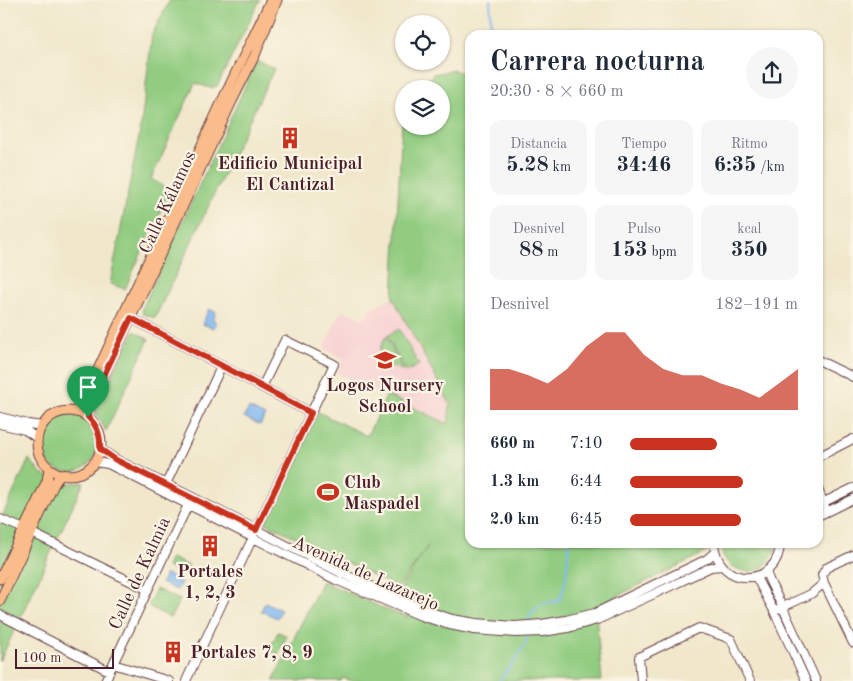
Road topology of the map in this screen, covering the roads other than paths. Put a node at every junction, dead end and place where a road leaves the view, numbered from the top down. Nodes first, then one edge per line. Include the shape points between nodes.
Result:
1 (271, 0) edge
2 (277, 0) edge
3 (131, 318) junction
4 (823, 362) edge
5 (222, 365) junction
6 (853, 377) edge
7 (262, 387) junction
8 (75, 412) junction
9 (311, 413) junction
10 (0, 417) edge
11 (88, 417) junction
12 (0, 424) edge
13 (42, 426) junction
14 (37, 438) junction
15 (853, 440) edge
16 (100, 449) junction
17 (823, 455) edge
18 (95, 462) junction
19 (49, 468) junction
20 (61, 474) junction
21 (166, 484) junction
22 (853, 488) edge
23 (853, 499) edge
24 (823, 503) edge
25 (188, 505) junction
26 (823, 507) edge
27 (827, 511) junction
28 (823, 513) edge
29 (0, 519) edge
30 (28, 531) junction
31 (255, 534) junction
32 (715, 548) edge
33 (779, 548) edge
34 (715, 552) junction
35 (853, 555) edge
36 (722, 566) junction
37 (766, 572) junction
38 (756, 577) junction
39 (0, 579) edge
40 (824, 583) junction
41 (148, 590) junction
42 (0, 601) edge
43 (783, 608) junction
44 (774, 612) junction
45 (0, 615) edge
46 (596, 616) junction
47 (853, 643) edge
48 (111, 667) junction
49 (105, 681) edge
50 (169, 681) edge
51 (186, 681) edge
52 (641, 681) edge
53 (750, 681) edge
54 (806, 681) edge
55 (816, 681) edge

1 - 8 main road, Calle Kálamos via 83,402
2 - 3 main road, Calle Kálamos via 255,55
3 - 5 street
3 - 11 main road, Calle Kálamos via 90,405
4 - 6 street
5 - 7 street
5 - 21 street
7 - 9 street
7 - 9 street via 285,340 334,364
8 - 11 main road
8 - 13 main road via 60,412
9 - 31 street
10 - 13 street
11 - 16 main road via 100,435
12 - 14 street via 25,430
13 - 14 main road
14 - 19 main road via 39,455
15 - 17 street
16 - 18 main road
16 - 21 street, Avenida de Lazarejo
18 - 20 main road via 76,474
18 - 25 street, Avenida de Lazarejo via 108,464
19 - 20 main road
19 - 30 main road
20 - 30 main road
21 - 31 street, Avenida de Lazarejo
22 - 24 street
23 - 27 street
25 - 31 street, Avenida de Lazarejo
25 - 41 street, Calle de Kalmia
26 - 27 street
27 - 28 street
29 - 30 street
30 - 39 main road
30 - 41 street
30 - 42 main road
31 - 46 street, Avenida de Lazarejo via 336,580 450,625 474,630 543,632 568,628
31 - 51 street
32 - 34 street
33 - 37 street via 777,560
34 - 36 street
34 - 46 street, Avenida de Lazarejo
35 - 40 street via 826,568 822,575
36 - 38 street via 741,577
36 - 46 street, Avenida de Lazarejo via 711,567
37 - 38 street
37 - 43 street
38 - 44 street
40 - 43 street
40 - 47 street
41 - 48 street, Calle de Kalmia
43 - 44 street
43 - 55 street
44 - 54 street
45 - 48 street
48 - 49 street, Calle de Kalmia
48 - 50 street
52 - 53 street via 639,657 699,628 731,639

